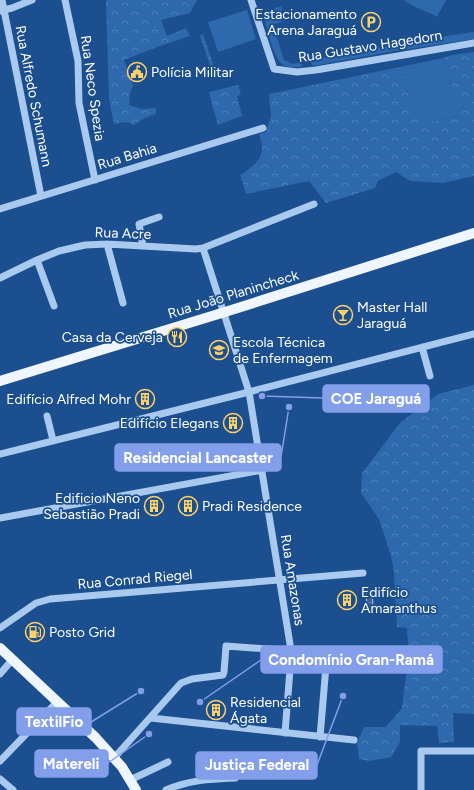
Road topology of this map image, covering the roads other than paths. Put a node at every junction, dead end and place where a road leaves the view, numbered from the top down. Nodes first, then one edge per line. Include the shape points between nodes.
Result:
1 (2, 0) edge
2 (32, 0) edge
3 (65, 0) edge
4 (251, 0) edge
5 (2, 11) edge
6 (474, 43) edge
7 (263, 128) dead end
8 (95, 180) junction
9 (41, 196) junction
10 (314, 204) dead end
11 (0, 210) edge
12 (159, 217) dead end
13 (474, 233) edge
14 (107, 244) junction
15 (143, 246) junction
16 (203, 248) junction
17 (37, 260) junction
18 (0, 278) edge
19 (123, 303) dead end
20 (54, 306) dead end
21 (225, 312) junction
22 (474, 334) edge
23 (422, 347) junction
24 (430, 376) dead end
25 (0, 380) edge
26 (249, 392) junction
27 (47, 416) dead end
28 (53, 440) junction
29 (0, 454) edge
30 (263, 470) junction
31 (0, 518) edge
32 (363, 573) dead end
33 (280, 580) junction
34 (0, 628) edge
35 (0, 648) edge
36 (291, 651) junction
37 (327, 654) junction
38 (406, 659) dead end
39 (12, 660) junction
40 (0, 674) edge
41 (57, 702) junction
42 (151, 718) junction
43 (285, 733) junction
44 (320, 737) junction
45 (354, 740) dead end
46 (474, 751) edge
47 (114, 758) junction
48 (0, 761) edge
49 (168, 762) dead end
50 (235, 778) dead end
51 (0, 779) edge
52 (130, 780) junction
53 (13, 790) edge
54 (136, 790) edge
55 (166, 790) edge
56 (421, 790) edge

1 - 5 street, Rua Alfredo Schumann
2 - 5 street
3 - 8 street, Rua Neco Spezia via 78,60 79,102
4 - 6 street, Rua Gustavo Hagedorn via 272,66 284,71 310,71
5 - 9 street, Rua Alfredo Schumann
7 - 8 street, Rua Bahia
8 - 9 street, Rua Bahia
9 - 11 street, Rua Bahia
10 - 16 street
12 - 15 street via 139,224
13 - 21 main road, Rua João Planincheck
14 - 15 street, Rua Acre
14 - 17 street, Rua Acre via 96,243 72,248
14 - 19 street
15 - 16 street, Rua Acre
16 - 21 street, Rua Amazonas
17 - 18 street, Rua Acre
17 - 20 street
21 - 25 main road, Rua João Planincheck
21 - 26 street, Rua Amazonas
22 - 23 street
23 - 24 street
23 - 26 street
26 - 28 street
26 - 30 street, Rua Amazonas
27 - 28 street
28 - 29 street
30 - 31 street
30 - 33 street, Rua Amazonas
32 - 33 street, Rua Conrad Riegel
33 - 34 street, Rua Conrad Riegel via 50,599 36,603
33 - 36 street, Rua Amazonas
35 - 39 main road
36 - 37 street
36 - 42 street via 226,646 222,675 181,683
36 - 43 street, Rua Amazonas
37 - 38 street
37 - 44 street
39 - 40 street
39 - 41 main road
41 - 47 main road
41 - 48 street
42 - 43 street
42 - 47 street
43 - 44 street
44 - 45 street
46 - 56 street via 421,751
47 - 52 main road
49 - 52 street
50 - 55 street via 204,780
51 - 53 street
52 - 54 main road

